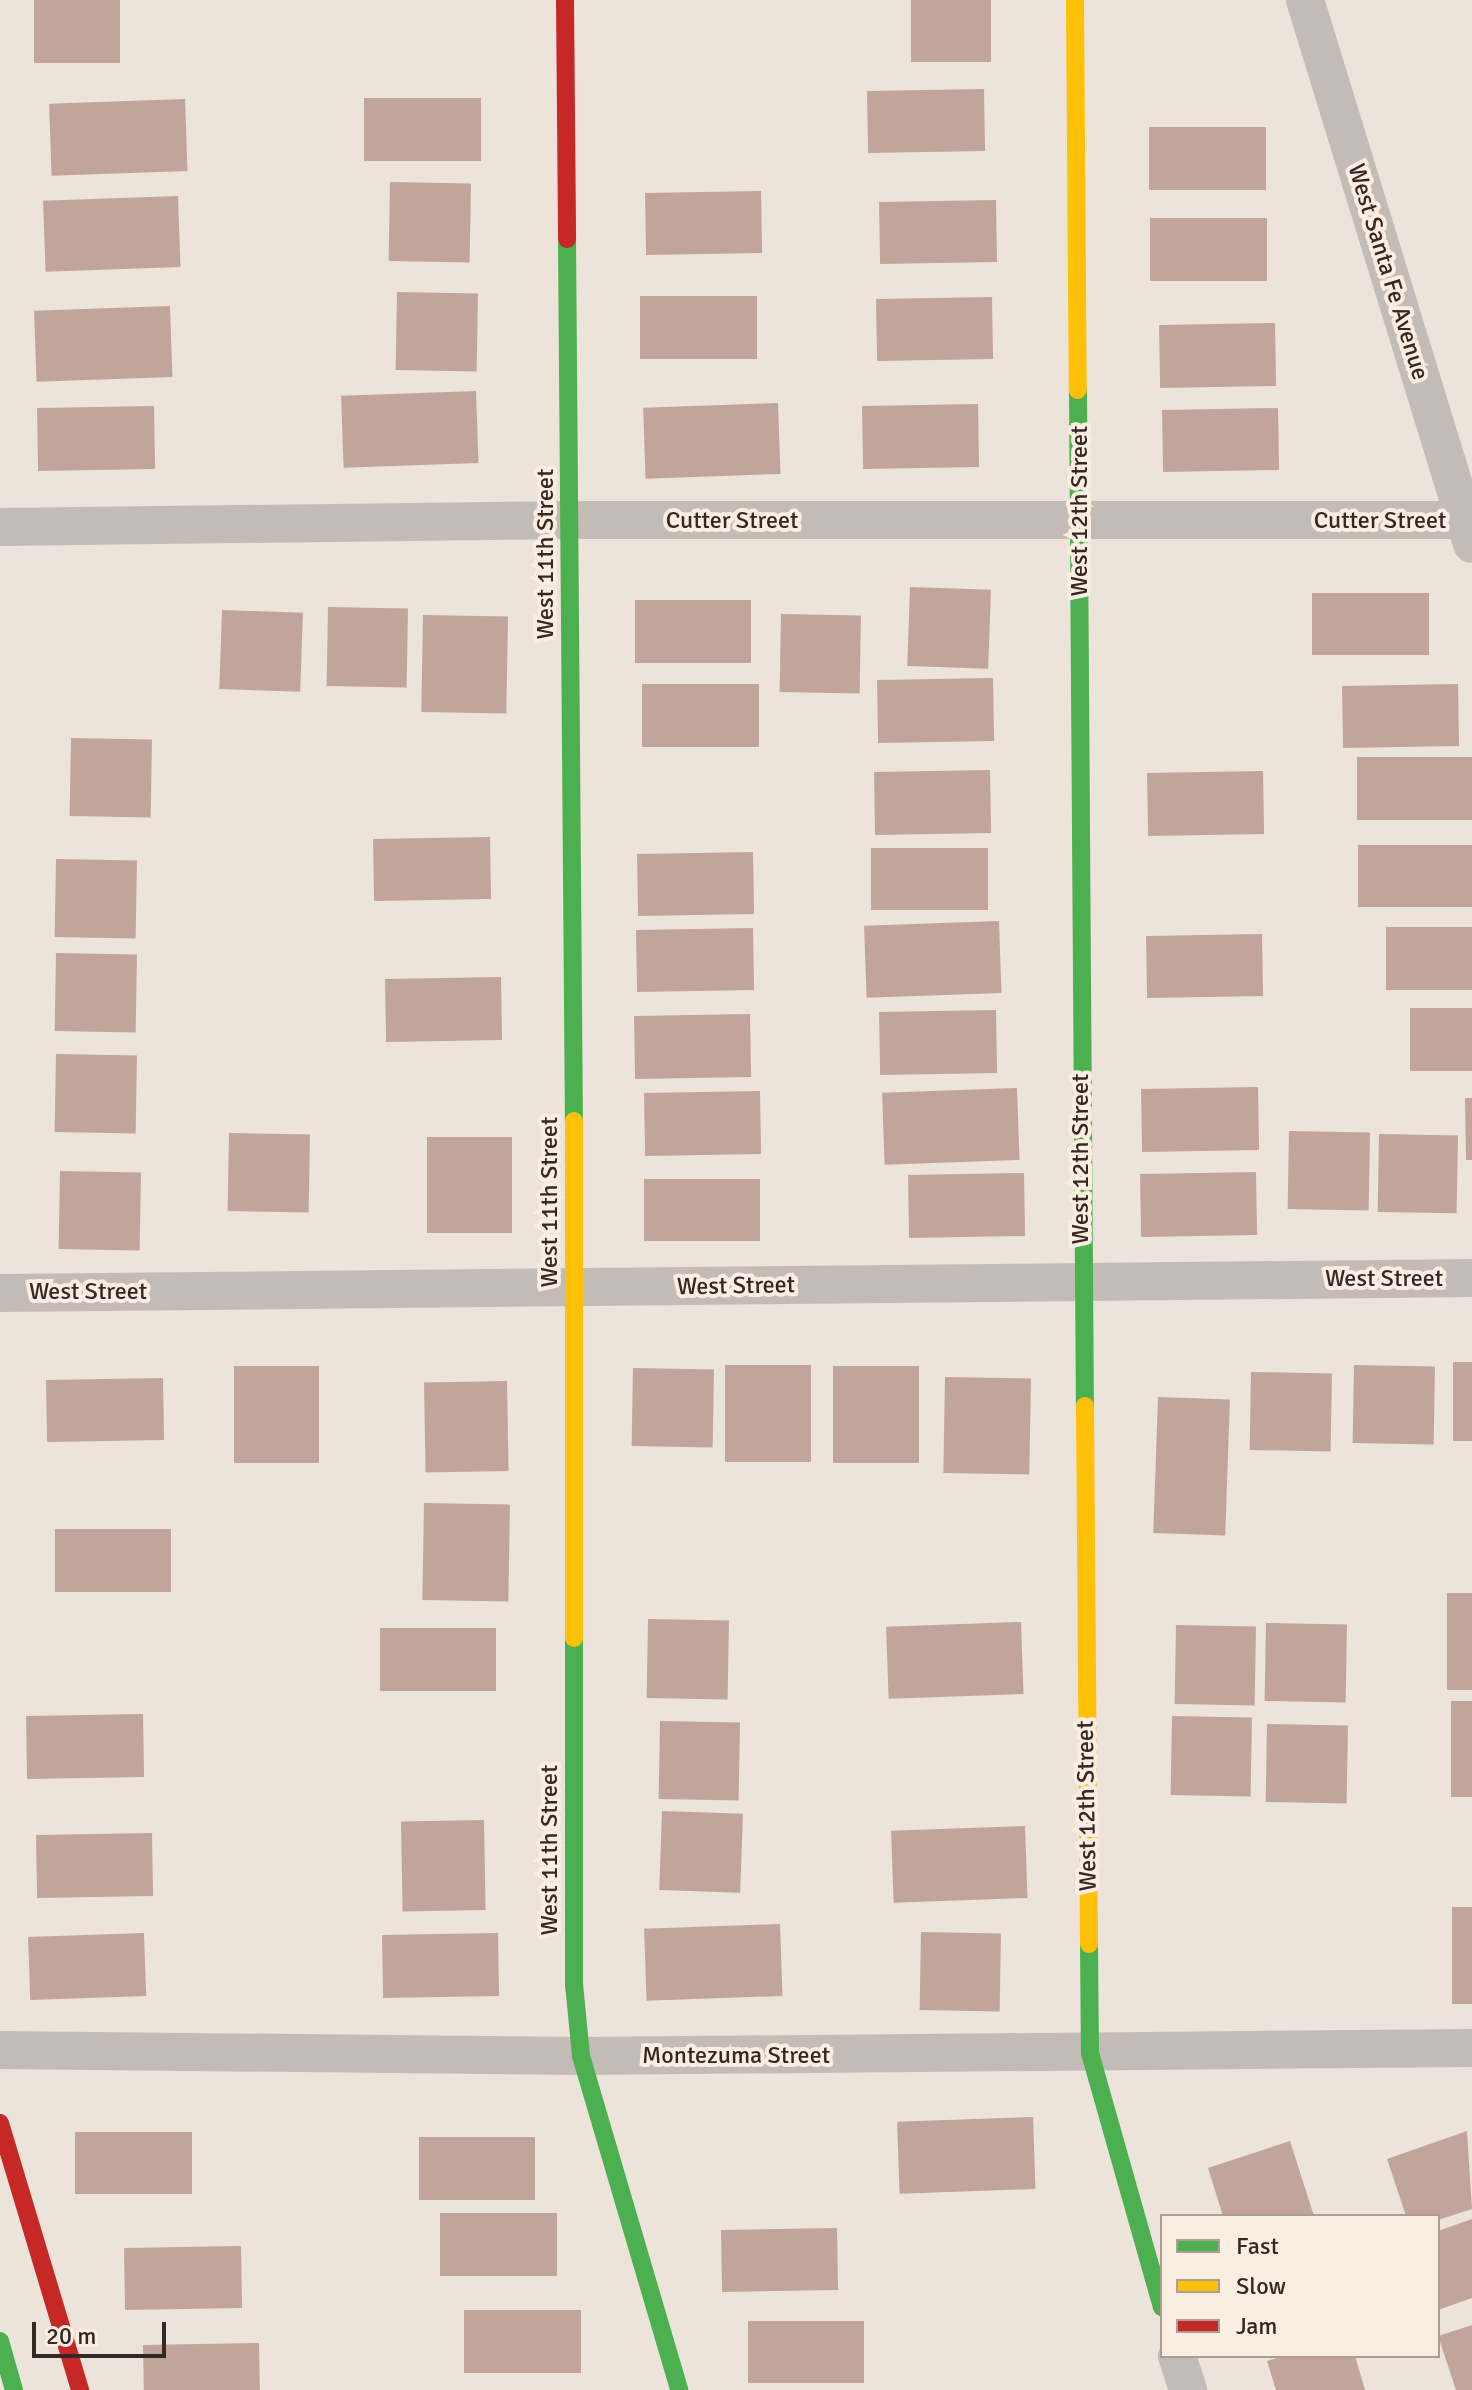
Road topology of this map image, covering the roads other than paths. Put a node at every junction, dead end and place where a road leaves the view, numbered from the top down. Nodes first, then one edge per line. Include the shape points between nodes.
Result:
1 (565, 0) edge
2 (1075, 0) edge
3 (1305, 0) edge
4 (569, 520) junction
5 (1081, 522) junction
6 (0, 527) edge
7 (1468, 532) edge
8 (1472, 1278) edge
9 (1081, 1281) junction
10 (575, 1288) junction
11 (0, 1293) edge
12 (1472, 2048) edge
13 (0, 2050) edge
14 (1090, 2053) junction
15 (581, 2056) junction
16 (0, 2123) edge
17 (1160, 2300) edge
18 (0, 2341) edge
19 (1178, 2358) edge
20 (14, 2390) edge
21 (80, 2390) edge
22 (679, 2390) edge
23 (1188, 2390) edge

1 - 4 street, West 11th Street
2 - 5 street, West 12th Street
3 - 7 street, West Santa Fe Avenue
4 - 5 street, Cutter Street
4 - 6 street, Cutter Street
4 - 10 street, West 11th Street
5 - 7 street, Cutter Street
5 - 9 street, West 12th Street
8 - 9 street, West Street
9 - 10 street, West Street
9 - 14 street, West 12th Street
10 - 11 street, West Street
10 - 15 street, West 11th Street via 574,1984
12 - 14 street, Montezuma Street
13 - 15 street, Montezuma Street
14 - 15 street, Montezuma Street
14 - 17 street, West 12th Street
15 - 22 street, West 11th Street
16 - 21 street
18 - 20 street
19 - 23 street

